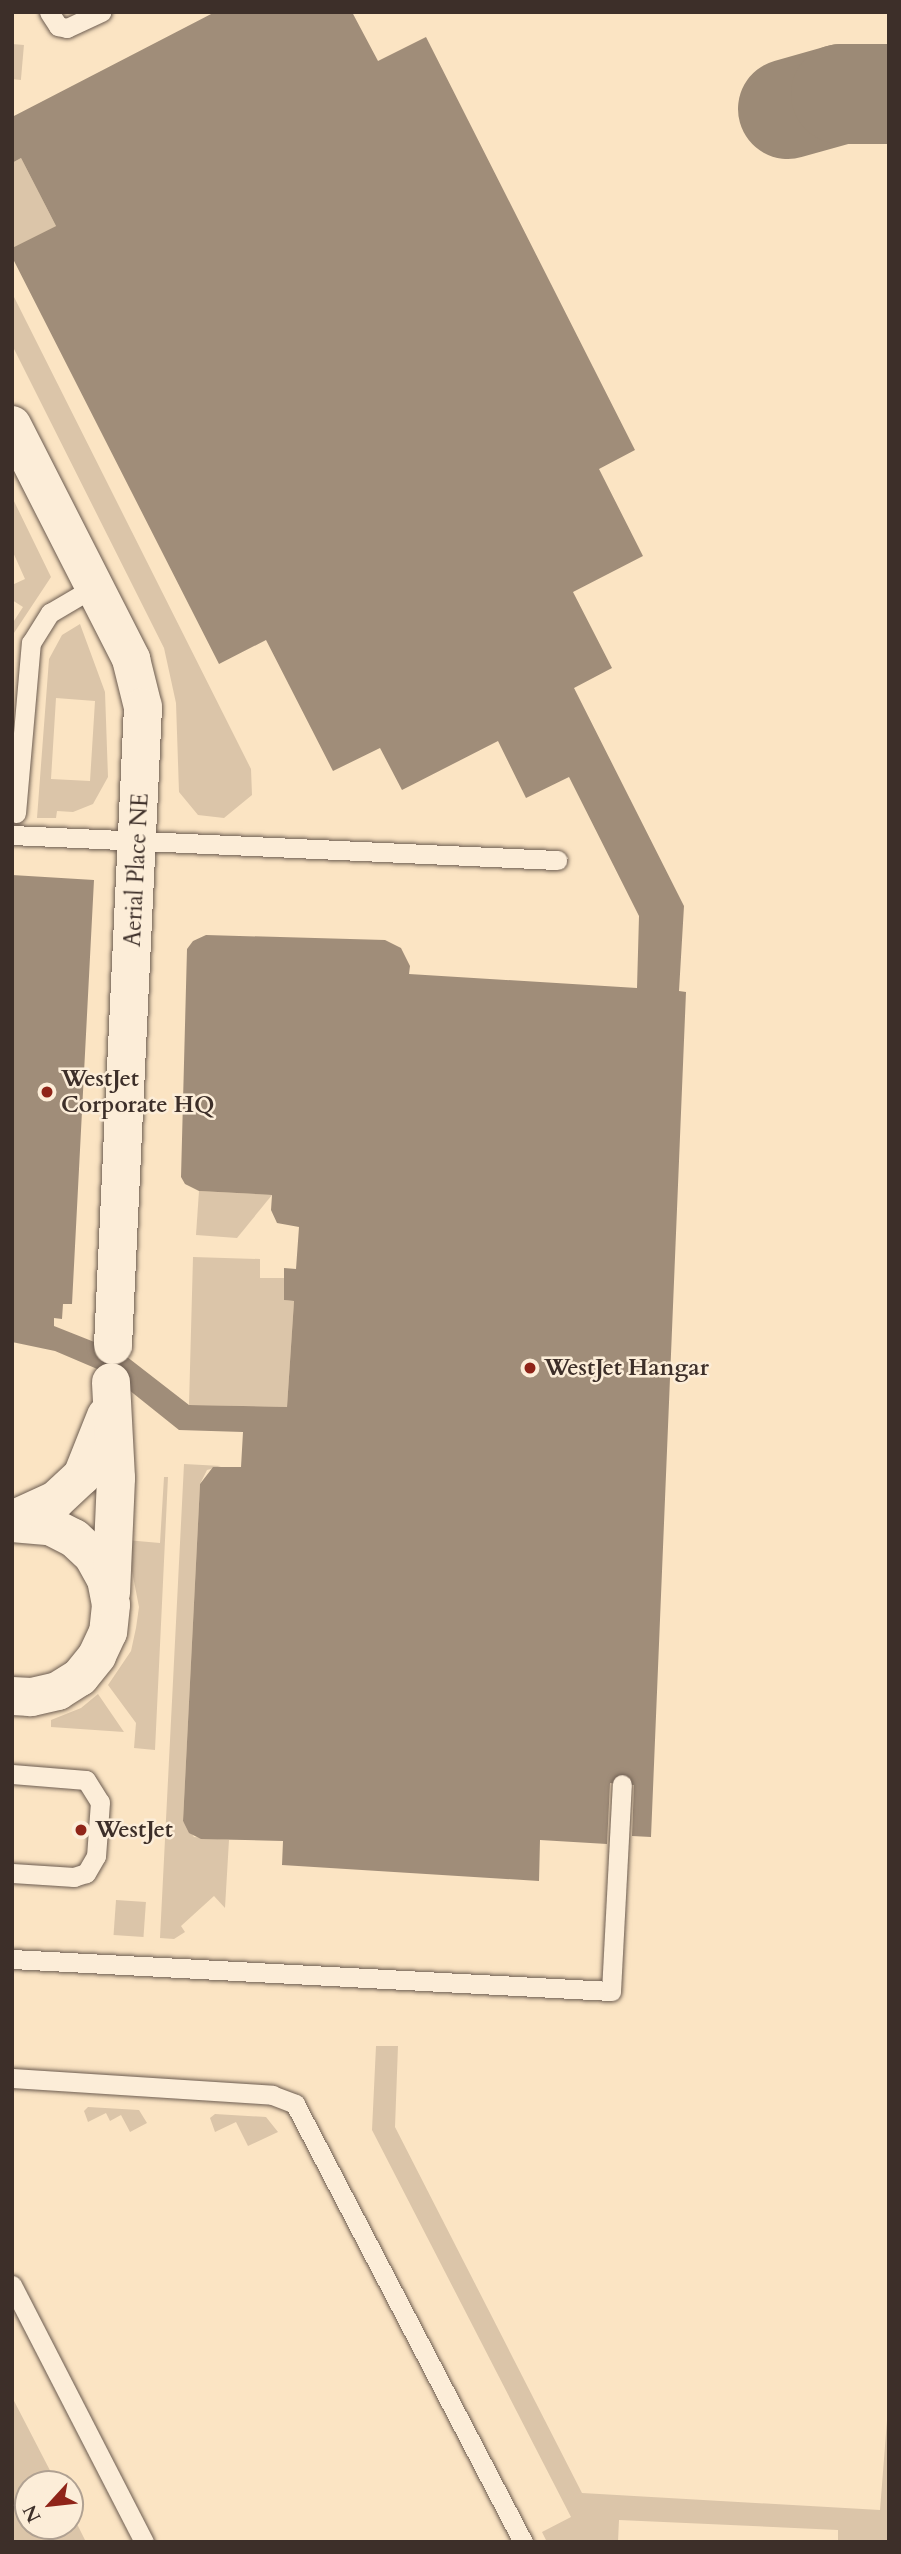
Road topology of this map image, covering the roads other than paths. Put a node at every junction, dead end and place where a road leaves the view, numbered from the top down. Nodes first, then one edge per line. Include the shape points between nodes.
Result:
1 (49, 12) edge
2 (101, 12) edge
3 (12, 425) edge
4 (96, 586) junction
5 (16, 813) dead end
6 (12, 835) edge
7 (138, 842) junction
8 (557, 860) dead end
9 (112, 1376) junction
10 (12, 1521) edge
11 (111, 1605) junction
12 (12, 1696) edge
13 (12, 1774) edge
14 (622, 1784) dead end
15 (12, 1873) edge
16 (12, 1959) edge
17 (12, 2078) edge
18 (12, 2285) edge
19 (145, 2542) edge
20 (523, 2542) edge

1 - 2 lane via 62,28
3 - 4 street, Aerial Place NE
4 - 5 lane via 50,613 31,643
4 - 7 street, Aerial Place NE via 131,659 143,708
6 - 7 lane
7 - 8 lane
7 - 9 street, Aerial Place NE
9 - 10 street via 82,1476 56,1500
9 - 11 street via 116,1478
10 - 11 street via 50,1526 74,1538 93,1556 106,1579
11 - 12 street via 108,1632 80,1677 58,1690
13 - 15 lane via 86,1780 100,1802 96,1856 86,1873 74,1877
14 - 16 lane via 611,1991
17 - 20 lane via 272,2095 295,2104
18 - 19 lane

